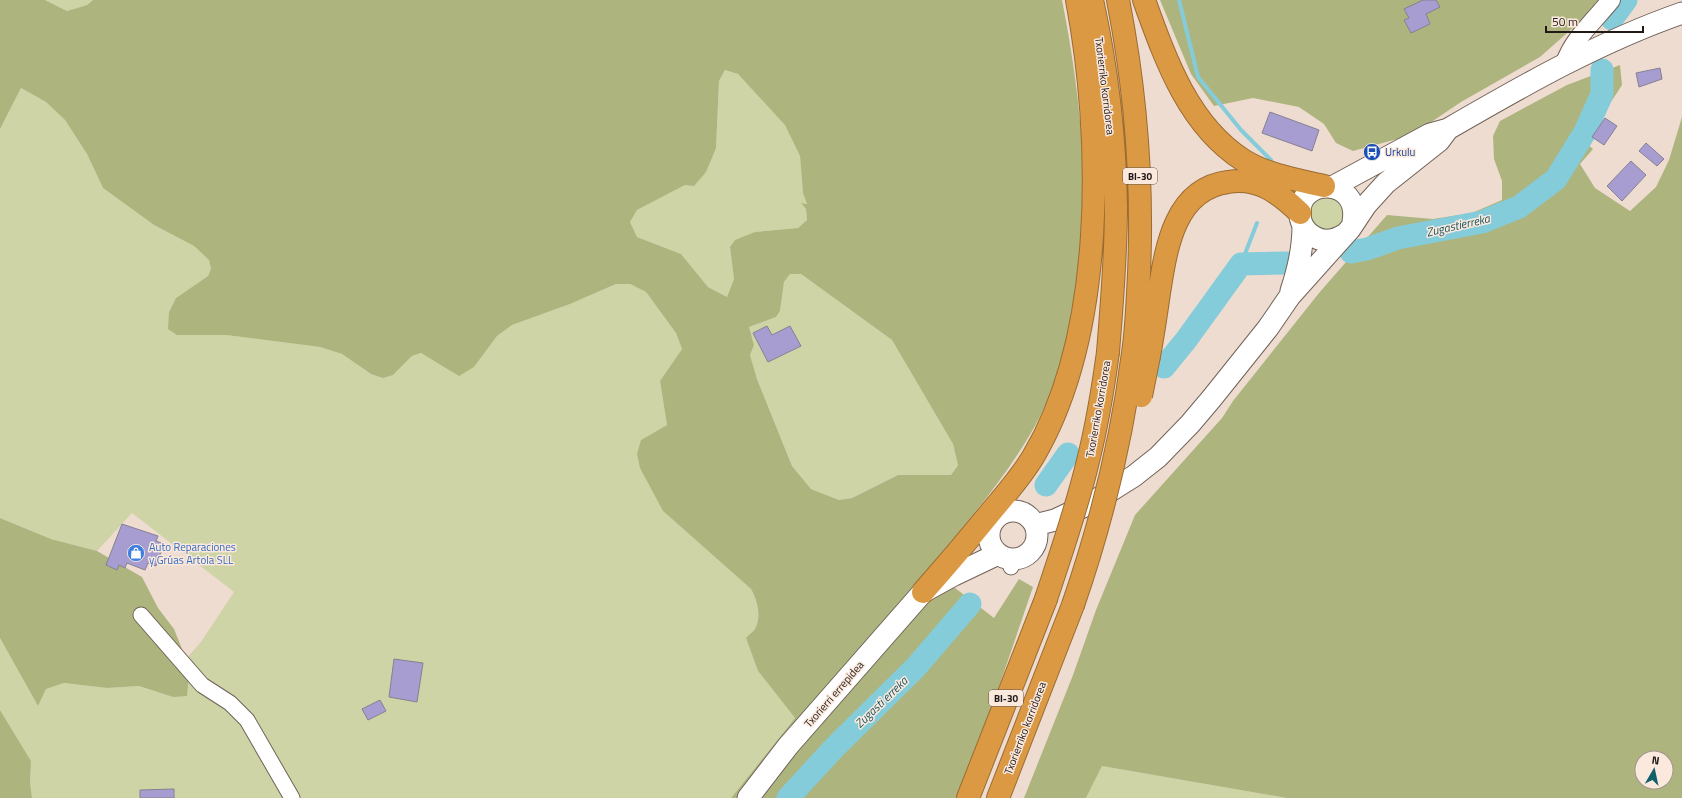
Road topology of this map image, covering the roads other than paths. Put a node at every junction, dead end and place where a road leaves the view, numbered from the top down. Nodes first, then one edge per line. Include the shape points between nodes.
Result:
1 (1076, 0) edge
2 (1092, 0) edge
3 (1118, 0) edge
4 (1144, 0) edge
5 (1611, 0) edge
6 (1682, 13) edge
7 (1565, 64) junction
8 (1448, 129) junction
9 (1328, 186) junction
10 (1302, 220) junction
11 (1349, 228) junction
12 (1290, 296) junction
13 (1141, 355) junction
14 (1027, 468) junction
15 (1011, 510) junction
16 (1035, 525) junction
17 (988, 534) junction
18 (1007, 560) junction
19 (944, 568) junction
20 (923, 592) junction
21 (141, 616) dead end
22 (292, 798) edge
23 (748, 798) edge
24 (968, 798) edge
25 (998, 798) edge

1 - 14 highway via 1086,60 1092,132 1089,267 1078,340 1070,369 1047,428
2 - 24 highway, Txorierriko korridorea / BI-30, bridge via 1107,81 1115,186 1114,278 1103,389 1088,462 1071,523 1046,598
3 - 13 highway, BI-30 via 1135,107 1140,178
4 - 9 highway via 1174,75 1191,106 1209,131 1243,160 1261,169
5 - 7 street via 1576,41 1569,51
6 - 7 main road via 1648,25
7 - 8 main road
8 - 9 main road via 1430,134
8 - 11 main road via 1439,141 1386,183
9 - 10 main road via 1316,188 1304,198 1301,205
9 - 11 main road via 1339,189 1351,199 1354,206
10 - 11 main road via 1308,233 1322,240 1330,241
10 - 12 main road via 1303,241
10 - 13 highway via 1277,192 1250,181 1222,182 1205,189 1190,201 1177,220 1168,243
11 - 12 main road
12 - 16 main road via 1212,398 1158,457 1134,476 1091,503 1054,520
13 - 25 highway, Txorierriko korridorea / BI-30, bridge via 1126,462 1106,528 1088,560
14 - 15 highway
14 - 19 highway
15 - 16 main road via 1025,514
15 - 17 main road via 998,516
16 - 18 main road via 1037,533 1033,548 1020,558
17 - 18 main road via 991,545
17 - 19 main road
18 - 20 main road via 954,575
19 - 20 highway
20 - 23 main road, Txorierri errepidea via 788,746
21 - 22 street via 202,685 230,703 247,720

